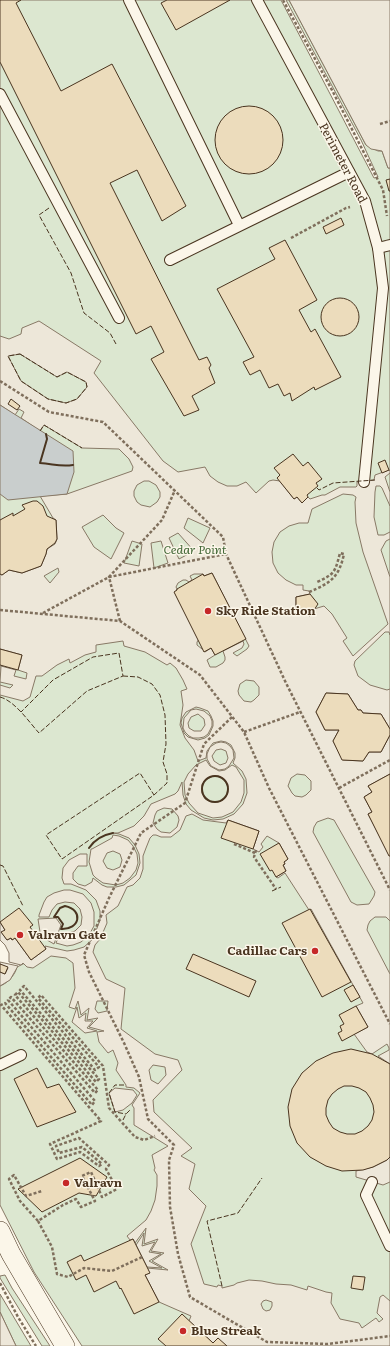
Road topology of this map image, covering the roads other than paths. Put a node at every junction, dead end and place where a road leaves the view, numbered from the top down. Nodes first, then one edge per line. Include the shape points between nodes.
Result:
1 (129, 0) edge
2 (257, 0) edge
3 (0, 94) edge
4 (349, 172) junction
5 (239, 225) junction
6 (390, 245) edge
7 (378, 248) junction
8 (170, 260) dead end
9 (119, 318) dead end
10 (364, 482) dead end
11 (21, 1056) dead end
12 (0, 1065) edge
13 (372, 1182) dead end
14 (0, 1231) edge
15 (390, 1246) edge
16 (65, 1346) edge

1 - 5 lane
2 - 4 lane, Perimeter Road
3 - 9 lane
4 - 5 lane
4 - 7 lane, Perimeter Road via 366,206
5 - 8 lane
6 - 7 lane
7 - 10 lane, Perimeter Road via 383,288
11 - 12 lane
13 - 15 lane via 366,1195
14 - 16 street

